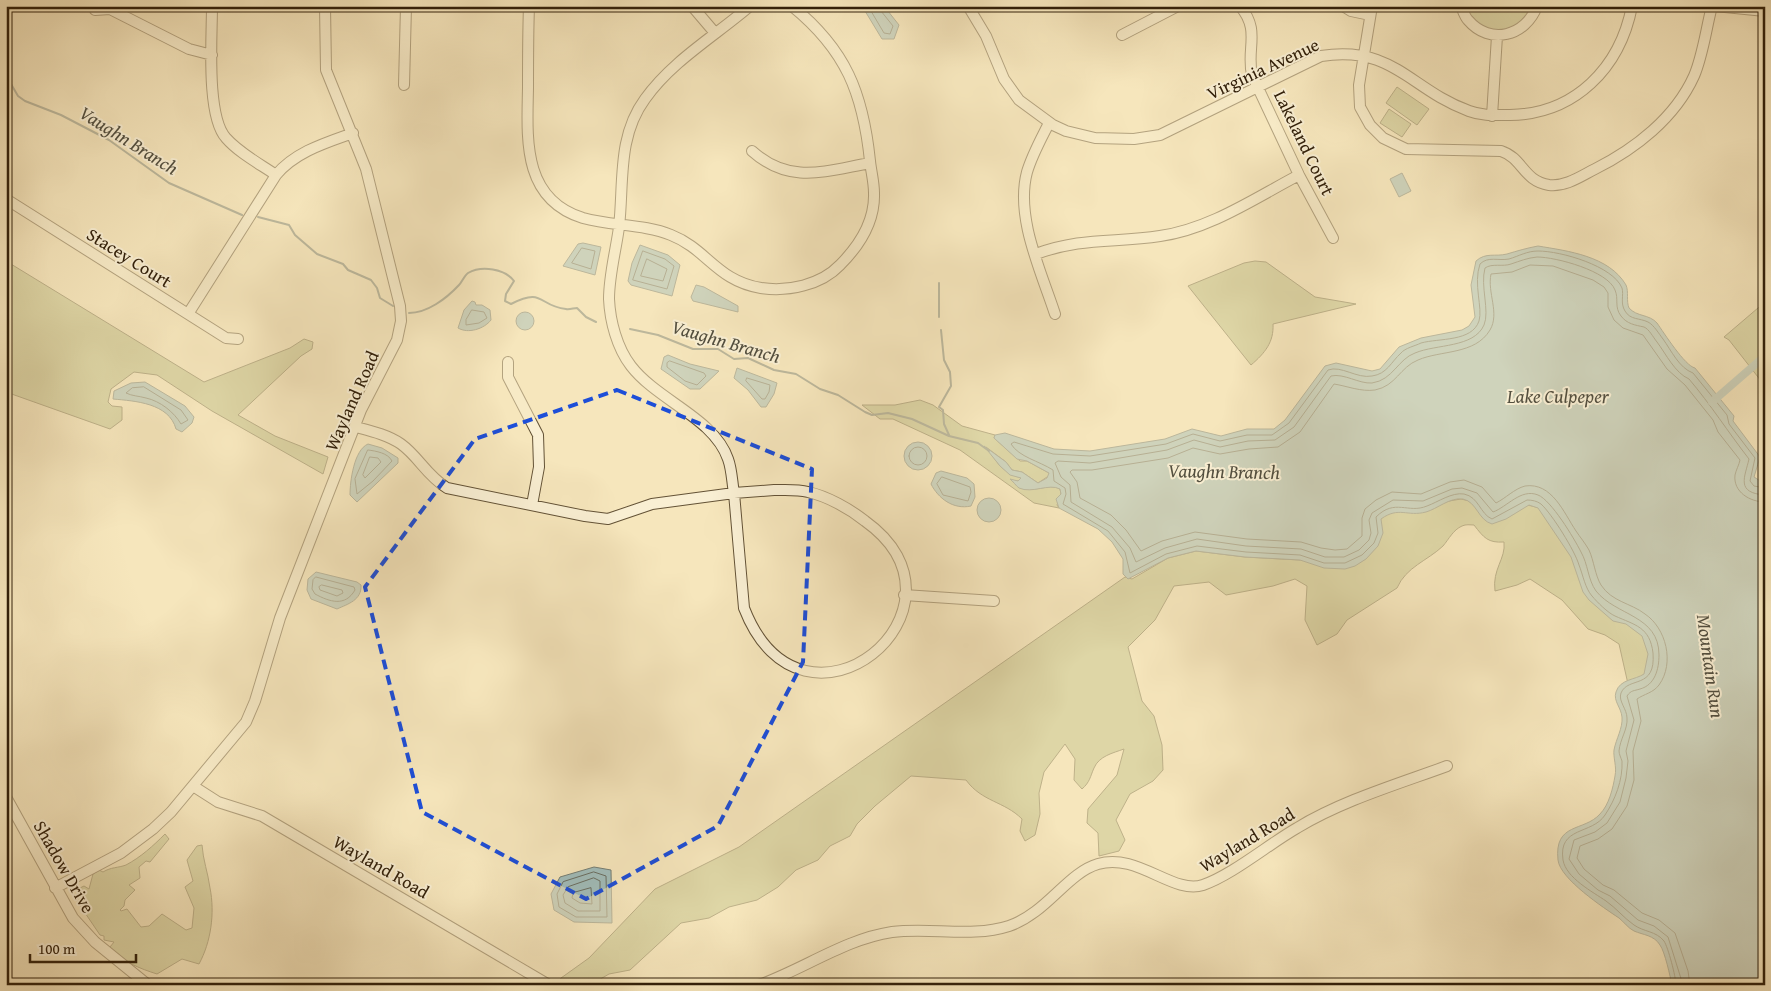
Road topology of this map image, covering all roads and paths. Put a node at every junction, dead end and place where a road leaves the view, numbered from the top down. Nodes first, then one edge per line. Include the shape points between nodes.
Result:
1 (212, 6) edge
2 (325, 6) edge
3 (406, 6) edge
4 (529, 6) edge
5 (692, 6) edge
6 (750, 6) edge
7 (792, 6) edge
8 (968, 6) edge
9 (1178, 6) edge
10 (1240, 6) edge
11 (1343, 6) edge
12 (1460, 6) edge
13 (1537, 6) edge
14 (1632, 6) edge
15 (1714, 6) edge
16 (95, 10) dead end
17 (1371, 10) edge
18 (1765, 11) edge
19 (715, 33) junction
20 (1122, 35) dead end
21 (1497, 36) junction
22 (212, 55) junction
23 (1365, 55) junction
24 (404, 85) dead end
25 (1258, 86) junction
26 (1492, 116) junction
27 (1049, 123) junction
28 (353, 133) junction
29 (752, 151) dead end
30 (870, 163) junction
31 (276, 175) junction
32 (1299, 176) junction
33 (6, 199) edge
34 (619, 224) junction
35 (1332, 238) dead end
36 (1036, 254) junction
37 (188, 314) junction
38 (1055, 314) dead end
39 (238, 339) dead end
40 (508, 362) dead end
41 (356, 427) junction
42 (734, 493) junction
43 (532, 504) junction
44 (904, 596) junction
45 (994, 601) dead end
46 (1447, 766) dead end
47 (193, 786) junction
48 (6, 797) edge
49 (55, 888) junction
50 (148, 985) edge
51 (549, 985) edge
52 (759, 985) edge

1 - 22 street
2 - 28 street, Wayland Road via 326,70
3 - 24 street
4 - 34 street via 527,142 531,166 541,187 561,206 582,217
5 - 19 street
6 - 19 street
7 - 30 street via 826,38 842,61 858,94 867,126
8 - 27 street, Virginia Avenue via 986,36 1010,90 1028,109
9 - 20 street
10 - 25 street, Lakeland Court via 1248,15 1253,32 1249,62
11 - 17 street via 1351,11
12 - 21 street via 1468,20 1480,30
13 - 21 street via 1533,17 1522,28 1509,35
14 - 26 street, Virginia Avenue via 1620,46 1609,65 1590,86 1562,103 1525,115
15 - 18 street
15 - 23 street via 1693,78 1664,121 1613,160 1560,185 1535,180 1513,157 1501,151 1406,149 1383,138 1370,125 1360,107 1359,85
16 - 22 street via 110,9 189,49
17 - 23 street
19 - 34 street via 660,81 630,124 624,147
21 - 26 street
22 - 31 street via 217,122 226,138
23 - 25 street, Virginia Avenue via 1344,52 1321,56
23 - 26 street, Virginia Avenue via 1393,66 1442,100 1471,112
25 - 27 street, Virginia Avenue via 1172,131 1144,138 1095,138
25 - 32 street, Lakeland Court
27 - 36 street via 1027,173 1023,205
28 - 31 street via 298,155
28 - 41 street, Wayland Road via 366,169 401,321 397,340 368,394
29 - 30 street via 776,168 793,173
30 - 34 street via 874,194 864,235 835,270 818,280 790,289 744,284 724,274 671,234
31 - 37 street
32 - 35 street, Lakeland Court
32 - 36 street via 1191,229 1160,236 1083,241
33 - 37 street, Stacey Court
34 - 42 street via 609,298 618,344 645,384 711,432 728,459
36 - 38 street
37 - 39 street, Stacey Court via 226,338
40 - 43 street via 508,377 538,435 539,467
41 - 43 street via 400,444 432,479 447,488
41 - 47 street, Wayland Road via 278,624 246,722
42 - 43 street via 671,501 608,519
42 - 44 street via 808,492 862,518 890,542 902,569
42 - 44 street via 744,608 765,647 783,661 808,671 823,672 839,671 862,662 890,637 902,612
44 - 45 street
46 - 52 street, Wayland Road via 1322,815 1202,886 1179,884 1128,863 1098,864 1081,872 1040,910 1010,926 992,930 908,931 876,936
47 - 49 street, Wayland Road via 171,812 138,842
47 - 51 street, Wayland Road via 218,802 262,816
48 - 49 street, Shadow Drive
49 - 50 street, Shadow Drive via 87,934

